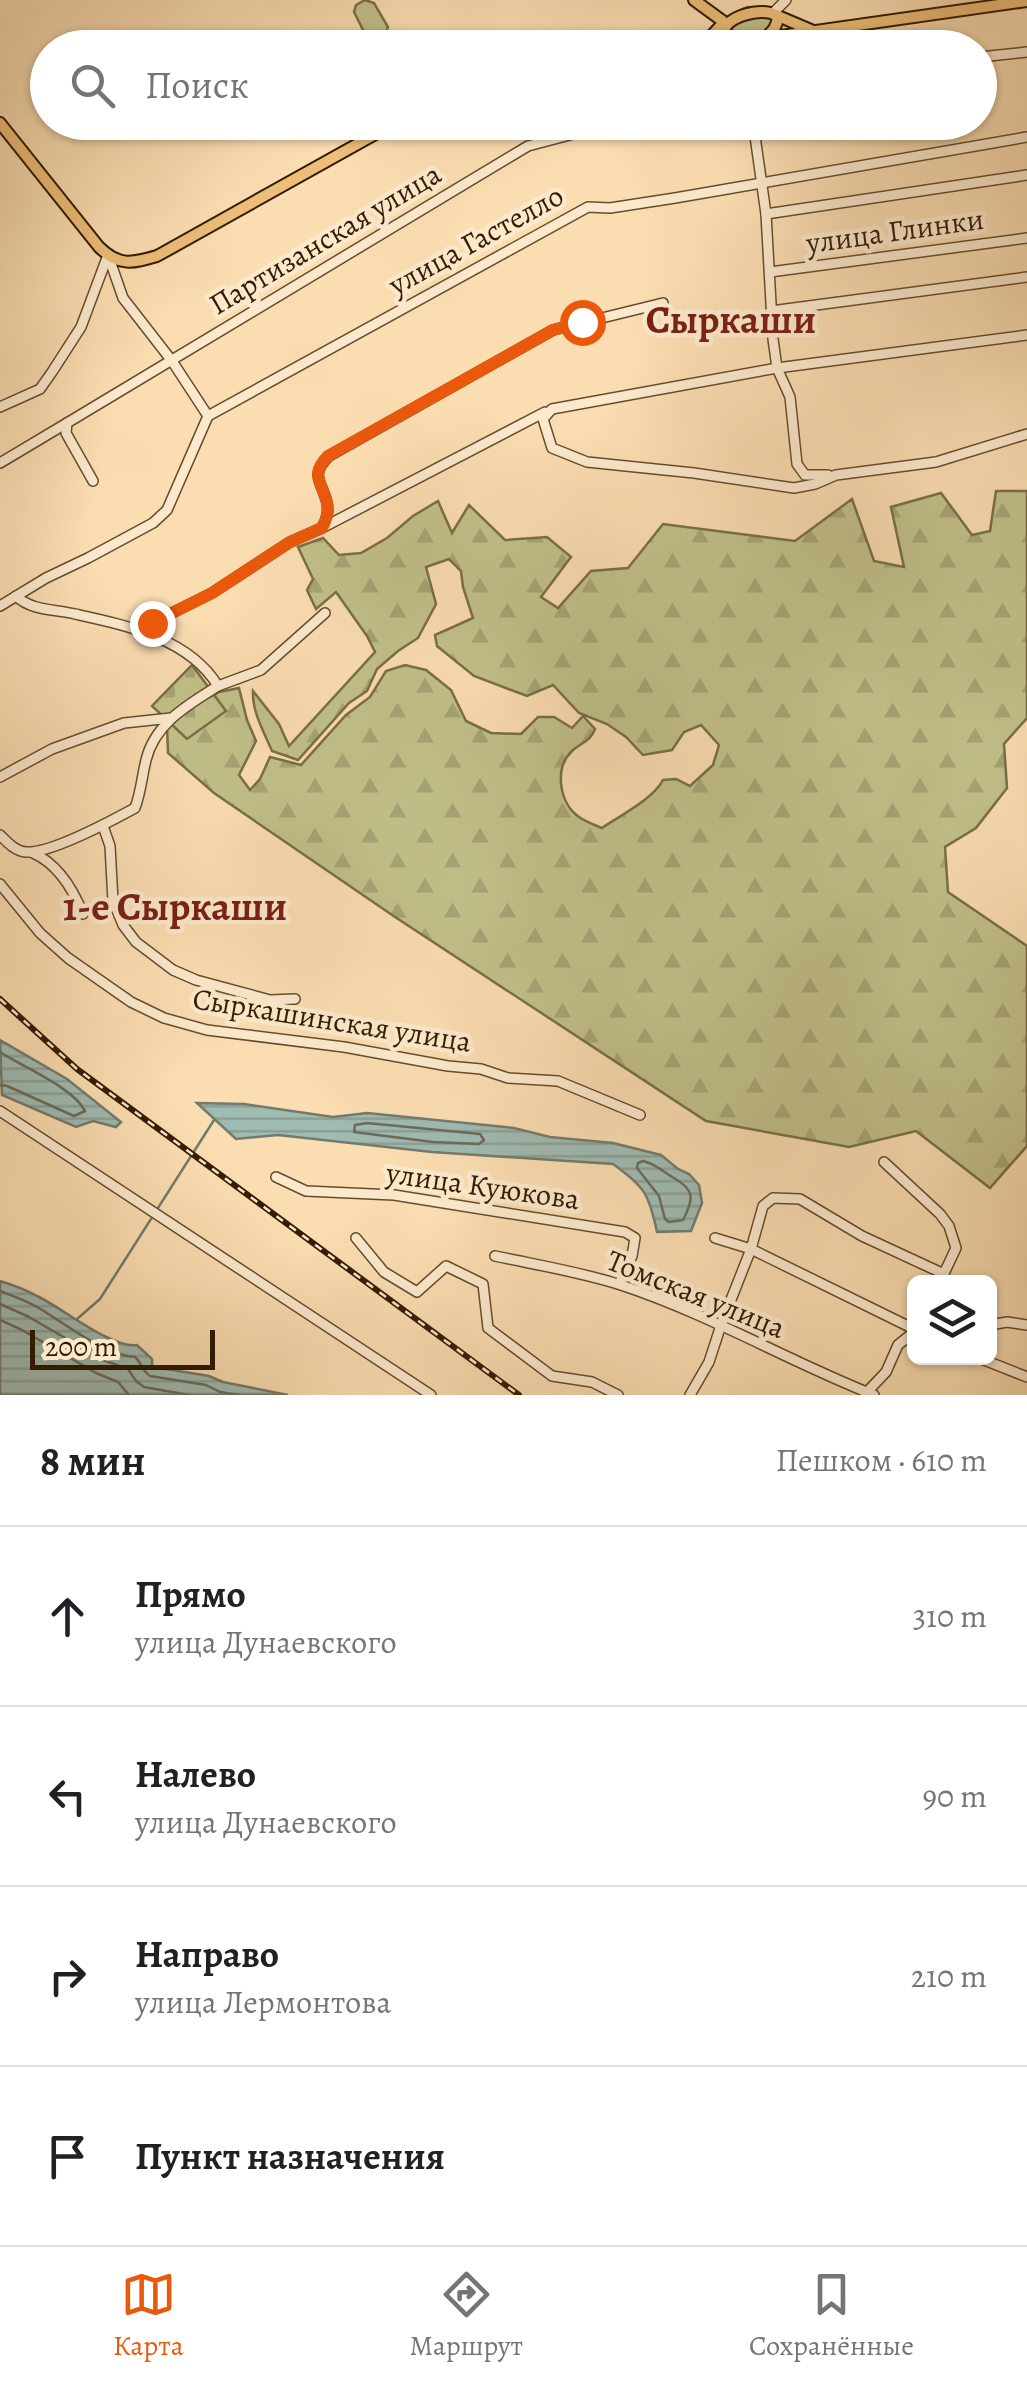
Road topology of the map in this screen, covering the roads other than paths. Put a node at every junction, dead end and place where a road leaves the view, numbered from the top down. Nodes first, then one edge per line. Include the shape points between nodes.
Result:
1 (694, 0) edge
2 (786, 0) edge
3 (1027, 2) edge
4 (776, 13) junction
5 (724, 22) junction
6 (717, 30) edge
7 (726, 30) edge
8 (774, 30) edge
9 (809, 30) edge
10 (830, 30) edge
11 (1027, 52) edge
12 (997, 55) edge
13 (0, 123) edge
14 (1027, 138) edge
15 (365, 140) edge
16 (551, 140) edge
17 (754, 140) edge
18 (1027, 175) edge
19 (760, 182) junction
20 (766, 214) junction
21 (1027, 238) edge
22 (103, 251) junction
23 (770, 272) junction
24 (1027, 277) edge
25 (662, 304) dead end
26 (772, 310) junction
27 (1027, 335) edge
28 (172, 362) junction
29 (777, 368) junction
30 (0, 407) edge
31 (552, 409) junction
32 (208, 416) junction
33 (67, 423) junction
34 (1027, 434) edge
35 (0, 462) edge
36 (836, 475) junction
37 (93, 482) dead end
38 (322, 528) junction
39 (16, 596) junction
40 (0, 606) edge
41 (325, 614) dead end
42 (146, 632) junction
43 (218, 686) junction
44 (171, 718) junction
45 (0, 776) edge
46 (103, 826) junction
47 (0, 835) edge
48 (31, 852) junction
49 (0, 884) edge
50 (83, 914) dead end
51 (295, 999) dead end
52 (0, 1112) edge
53 (640, 1115) dead end
54 (884, 1162) dead end
55 (276, 1177) dead end
56 (356, 1238) dead end
57 (715, 1238) dead end
58 (752, 1249) junction
59 (495, 1256) dead end
60 (936, 1275) edge
61 (943, 1275) edge
62 (619, 1284) junction
63 (997, 1324) edge
64 (720, 1325) junction
65 (1027, 1325) edge
66 (907, 1326) edge
67 (907, 1336) edge
68 (997, 1365) edge
69 (1027, 1377) edge
70 (870, 1394) edge
71 (431, 1395) edge
72 (618, 1395) edge
73 (690, 1395) edge

1 - 5 main road
2 - 4 street
3 - 10 main road
4 - 5 main road via 762,3 744,4
4 - 8 main road
4 - 9 main road
5 - 6 main road
5 - 7 main road
11 - 12 street
13 - 22 main road
14 - 19 street, улица Гастелло
15 - 22 main road via 158,256 129,264
16 - 28 street, Партизанская улица via 528,146
17 - 19 street
18 - 20 street
19 - 20 street
19 - 32 street, улица Гастелло via 588,207
20 - 23 street
21 - 23 street, улица Глинки
22 - 28 street via 123,298
22 - 30 street via 81,327 52,372 40,389
23 - 26 street
24 - 26 street
25 - 38 street via 553,330 328,456 318,478 327,502
26 - 29 street
27 - 29 street
28 - 32 street
28 - 33 street, Партизанская улица
29 - 31 street
29 - 36 street via 790,397 798,464 805,475
31 - 36 street via 543,419 552,448 587,462 794,488
31 - 38 street
32 - 39 street via 167,510
33 - 35 street, Партизанская улица
33 - 37 street
34 - 36 street via 936,462
38 - 42 street
39 - 40 street
39 - 42 street via 26,605
41 - 43 street via 261,670
42 - 43 street via 194,659
43 - 44 street
44 - 45 street via 112,727
44 - 46 street via 149,748 135,808
46 - 48 street
46 - 51 street via 113,901 136,942 196,980 270,1000
47 - 48 street
48 - 50 street via 54,867
49 - 53 street, Сыркашинская улица via 68,958 164,1018 207,1030 558,1081
52 - 71 street
54 - 61 street via 949,1226 956,1248
55 - 62 street, улица Куюкова via 306,1191 394,1195 624,1232 635,1238
56 - 72 street via 384,1272 417,1292 446,1266 484,1284 488,1328 552,1376 592,1382
57 - 58 street
58 - 60 street via 763,1206 773,1198 800,1199
58 - 64 street
58 - 66 street
59 - 62 street, Томская улица
62 - 64 street, Томская улица
63 - 65 street
64 - 70 street, Томская улица
64 - 73 street
67 - 70 street
68 - 69 street

